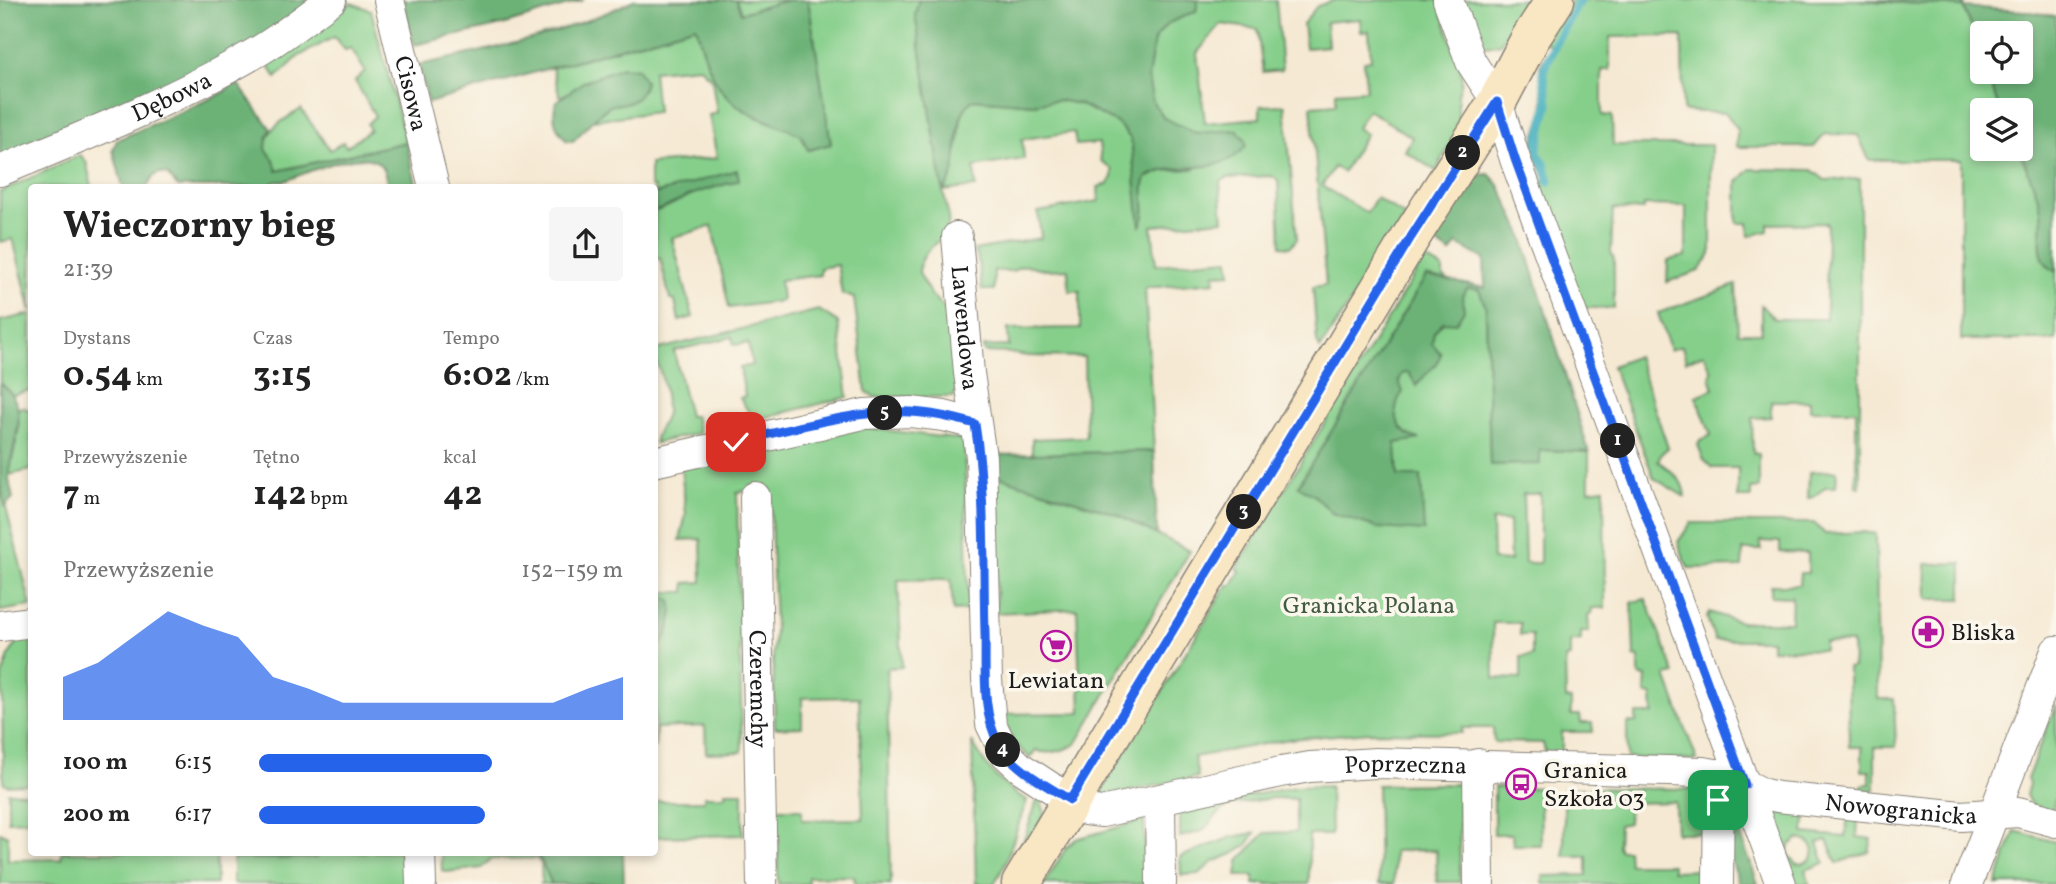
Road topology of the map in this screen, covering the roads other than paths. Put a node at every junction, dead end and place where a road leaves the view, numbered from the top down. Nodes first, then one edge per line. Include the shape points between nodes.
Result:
1 (331, 0) edge
2 (389, 0) edge
3 (1448, 0) edge
4 (1555, 0) edge
5 (1497, 102) junction
6 (0, 171) edge
7 (433, 184) edge
8 (957, 237) dead end
9 (975, 424) junction
10 (658, 461) edge
11 (755, 496) dead end
12 (28, 622) edge
13 (0, 626) edge
14 (2056, 651) edge
15 (1478, 764) junction
16 (1732, 779) junction
17 (1070, 800) junction
18 (1160, 800) junction
19 (1994, 813) junction
20 (2056, 822) edge
21 (420, 856) edge
22 (421, 884) edge
23 (762, 884) edge
24 (1021, 884) edge
25 (1161, 884) edge
26 (1479, 884) edge
27 (1718, 884) edge
28 (1782, 884) edge
29 (1967, 884) edge

1 - 6 street, Dębowa via 260,51 181,93
2 - 7 street, Cisowa
3 - 5 street via 1471,62
4 - 5 street
5 - 16 street
5 - 17 street
8 - 9 street, Lawendowa
9 - 10 street via 911,412 864,414
9 - 17 street, Lawendowa via 984,513 991,724 1013,761
11 - 23 street, Czeremchy
12 - 13 street
14 - 19 street
15 - 16 street, Poprzeczna
15 - 18 street, Poprzeczna via 1310,767
15 - 26 street
16 - 19 street, Nowogranicka via 1764,794 1805,801 1961,816
16 - 27 street
16 - 28 street
17 - 18 street, Poprzeczna via 1085,810 1102,812
17 - 24 street
18 - 25 street
19 - 20 street, Nowogranicka via 2018,812
19 - 29 street
21 - 22 street

